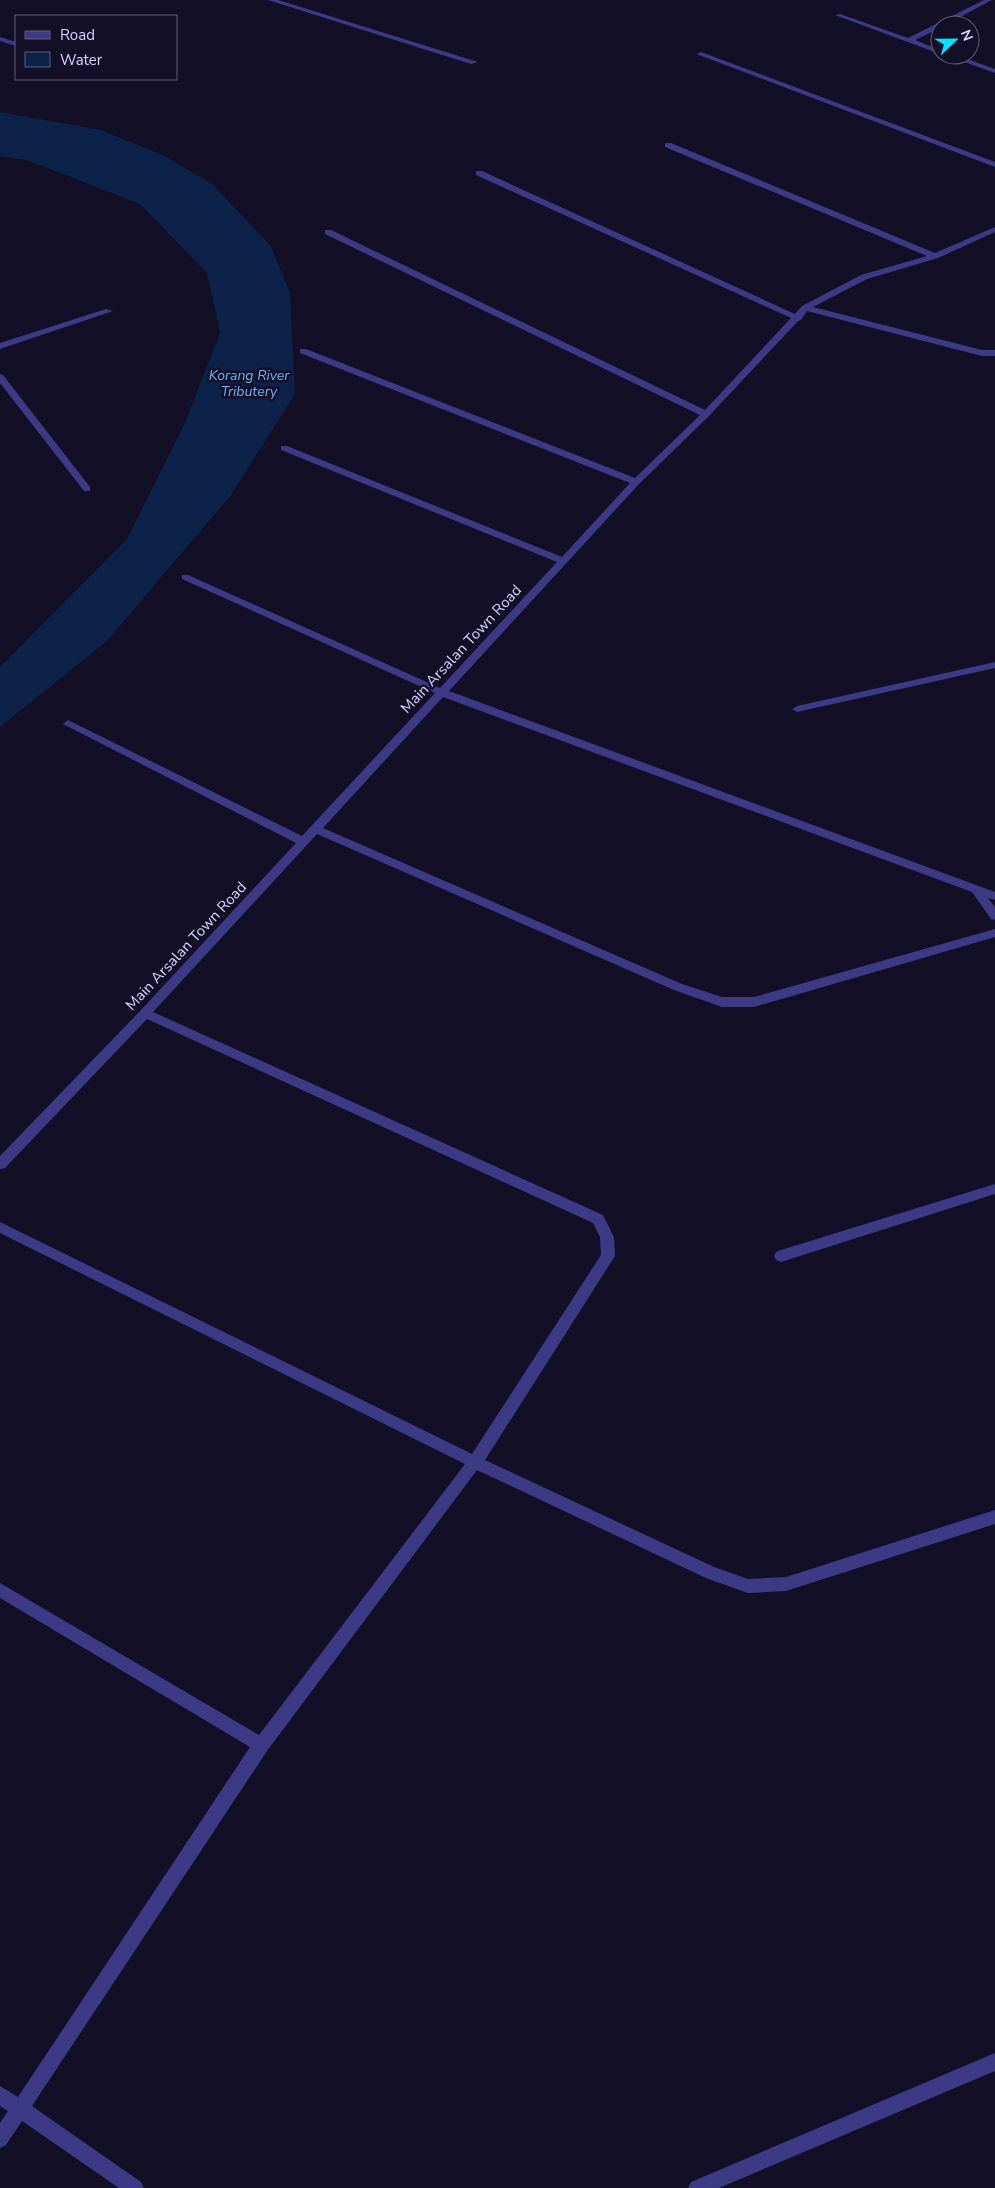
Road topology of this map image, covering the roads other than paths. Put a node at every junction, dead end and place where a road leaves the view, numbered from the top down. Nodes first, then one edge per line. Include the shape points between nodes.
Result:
1 (271, 0) edge
2 (989, 0) edge
3 (838, 15) dead end
4 (0, 39) edge
5 (908, 41) junction
6 (15, 44) edge
7 (930, 49) edge
8 (701, 54) dead end
9 (474, 62) dead end
10 (978, 65) edge
11 (995, 71) edge
12 (668, 145) dead end
13 (995, 165) edge
14 (479, 173) dead end
15 (995, 228) edge
16 (328, 232) dead end
17 (934, 256) junction
18 (806, 308) junction
19 (109, 311) dead end
20 (798, 318) junction
21 (0, 346) edge
22 (302, 351) dead end
23 (995, 353) edge
24 (0, 377) edge
25 (706, 414) junction
26 (284, 448) dead end
27 (636, 482) junction
28 (87, 489) dead end
29 (564, 561) junction
30 (185, 577) dead end
31 (995, 665) edge
32 (441, 692) junction
33 (796, 709) dead end
34 (68, 724) dead end
35 (315, 830) junction
36 (304, 842) junction
37 (976, 889) junction
38 (995, 896) edge
39 (995, 916) edge
40 (995, 933) edge
41 (145, 1013) junction
42 (0, 1164) edge
43 (995, 1189) edge
44 (0, 1227) edge
45 (781, 1256) dead end
46 (475, 1462) junction
47 (995, 1517) edge
48 (0, 1590) edge
49 (261, 1745) junction
50 (995, 2062) edge
51 (0, 2095) edge
52 (20, 2108) junction
53 (0, 2139) edge
54 (135, 2188) edge
55 (697, 2188) edge

1 - 9 street
2 - 5 street
3 - 5 street
4 - 6 street
5 - 7 street
8 - 13 street
10 - 11 street
12 - 17 street
14 - 20 street
15 - 17 street, Main Arsalan Town Road
16 - 25 street
17 - 18 street, Main Arsalan Town Road via 864,277
18 - 20 street, Main Arsalan Town Road
18 - 23 street
19 - 21 street
20 - 25 street, Main Arsalan Town Road
22 - 27 street
24 - 28 street
25 - 27 street, Main Arsalan Town Road
26 - 29 street
27 - 29 street, Main Arsalan Town Road
29 - 32 street, Main Arsalan Town Road
30 - 32 street
31 - 33 street
32 - 35 street, Main Arsalan Town Road
32 - 37 street
34 - 36 street
35 - 36 street, Main Arsalan Town Road
35 - 40 street via 678,987 722,1002 754,1002
36 - 41 street, Main Arsalan Town Road
37 - 38 street
37 - 39 street
41 - 42 street, Main Arsalan Town Road
41 - 46 street via 598,1219 607,1237 608,1256
43 - 45 street
44 - 46 street
46 - 47 street via 711,1573 748,1586 786,1584
46 - 49 street
48 - 49 street
49 - 52 street
50 - 55 street
51 - 52 street
52 - 53 street
52 - 54 street

